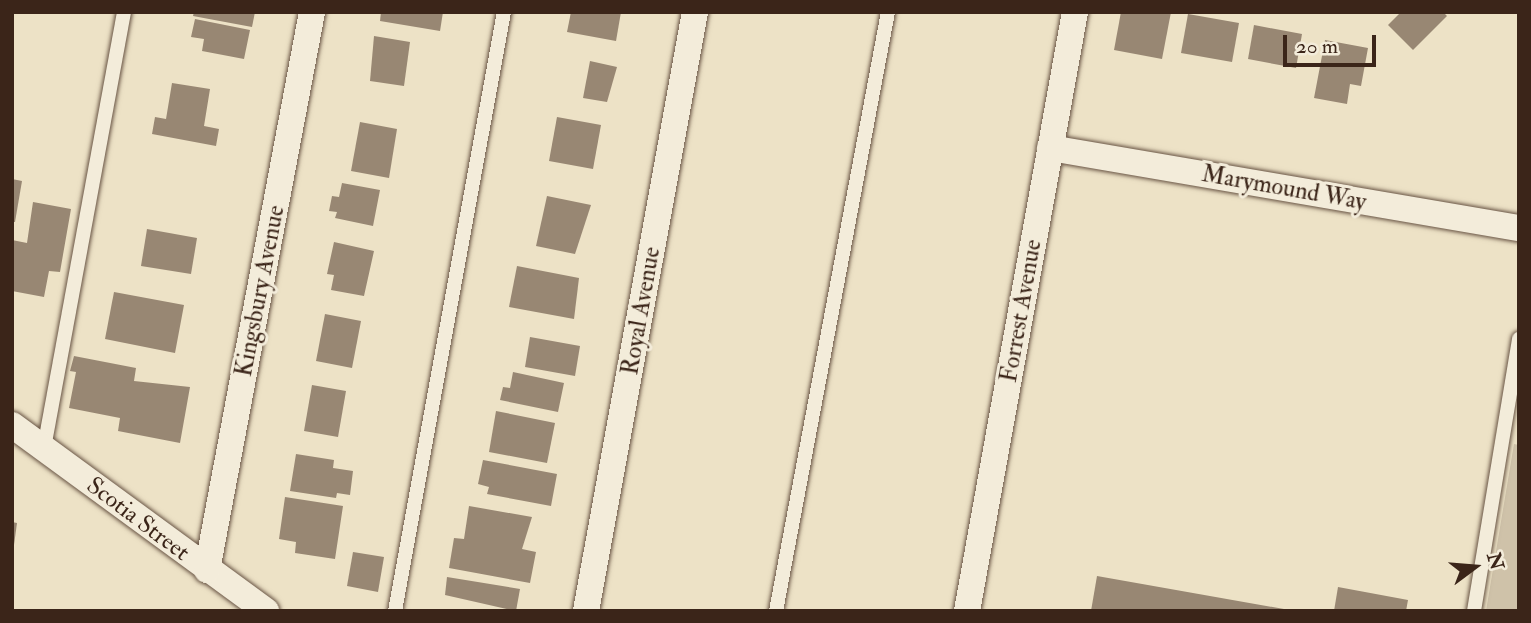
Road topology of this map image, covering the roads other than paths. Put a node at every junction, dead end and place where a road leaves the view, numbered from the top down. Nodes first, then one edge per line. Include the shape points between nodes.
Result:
1 (124, 12) edge
2 (312, 12) edge
3 (504, 12) edge
4 (695, 12) edge
5 (888, 12) edge
6 (1075, 12) edge
7 (1050, 148) junction
8 (1519, 229) edge
9 (1519, 340) edge
10 (12, 425) edge
11 (44, 448) junction
12 (208, 570) junction
13 (265, 611) edge
14 (395, 611) edge
15 (586, 611) edge
16 (776, 611) edge
17 (967, 611) edge
18 (1474, 611) edge

1 - 11 lane
2 - 12 street, Kingsbury Avenue
3 - 14 lane
4 - 15 street, Royal Avenue
5 - 16 lane
6 - 7 street, Forrest Avenue
7 - 8 street, Marymound Way
7 - 17 street, Forrest Avenue
9 - 18 lane
10 - 11 street, Scotia Street
11 - 12 street, Scotia Street
12 - 13 street, Scotia Street

